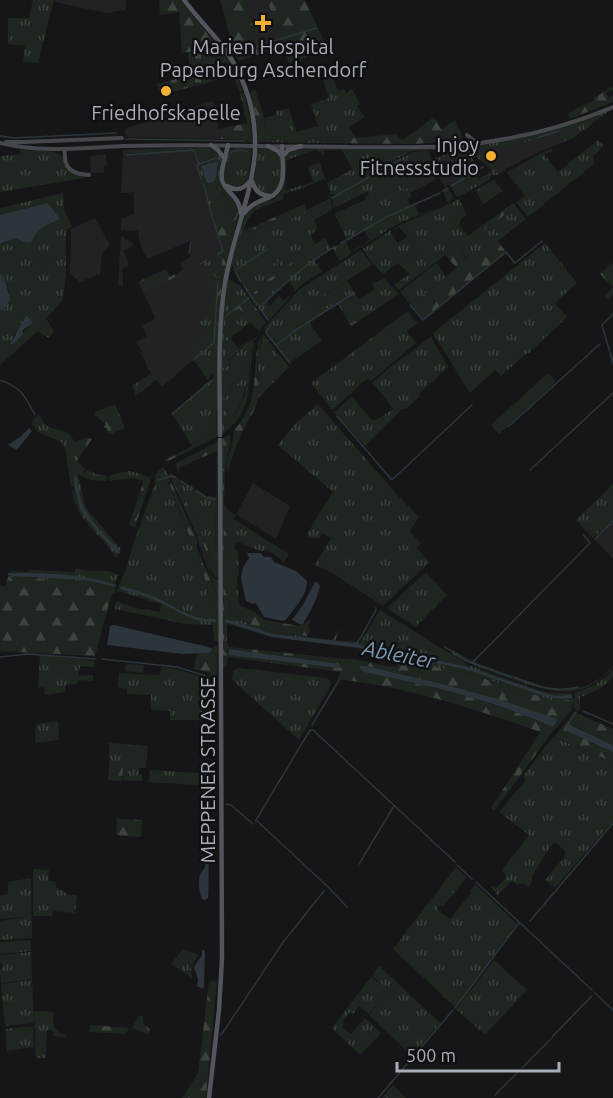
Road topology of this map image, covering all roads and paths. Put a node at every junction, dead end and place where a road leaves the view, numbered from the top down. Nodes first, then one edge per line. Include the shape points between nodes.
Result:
1 (184, 0) edge
2 (613, 107) edge
3 (466, 135) dead end
4 (122, 138) dead end
5 (0, 142) edge
6 (478, 143) junction
7 (211, 145) junction
8 (226, 145) junction
9 (457, 145) junction
10 (252, 146) dead end
11 (258, 146) dead end
12 (268, 146) junction
13 (284, 146) junction
14 (301, 146) junction
15 (65, 149) junction
16 (93, 149) junction
17 (49, 150) junction
18 (468, 152) dead end
19 (284, 157) junction
20 (224, 158) junction
21 (65, 159) junction
22 (89, 175) dead end
23 (252, 178) junction
24 (225, 185) junction
25 (271, 196) junction
26 (242, 216) junction
27 (210, 1098) edge

1 - 23 main road, MEPPENER STRASSE, bridge via 226,50 246,90 255,138
2 - 6 main road via 560,126
3 - 6 main road
4 - 5 main road
5 - 17 main road
6 - 9 main road
7 - 8 main road
7 - 16 main road
7 - 20 main road
8 - 10 main road
8 - 20 main road
9 - 14 main road
9 - 18 main road
11 - 12 main road
12 - 13 main road
12 - 19 main road
13 - 14 main road
13 - 19 main road
14 - 19 main road via 288,150
15 - 16 main road
15 - 17 main road
15 - 21 main road
16 - 21 main road via 71,152
17 - 21 main road
19 - 25 main road via 281,188
20 - 24 main road
21 - 22 main road via 72,171
23 - 24 main road via 241,189
23 - 25 main road via 257,192
23 - 26 main road, MEPPENER STRASSE
24 - 26 main road via 239,202
25 - 26 main road via 252,204
26 - 27 main road, MEPPENER STRASSE via 228,267 220,322 222,959

